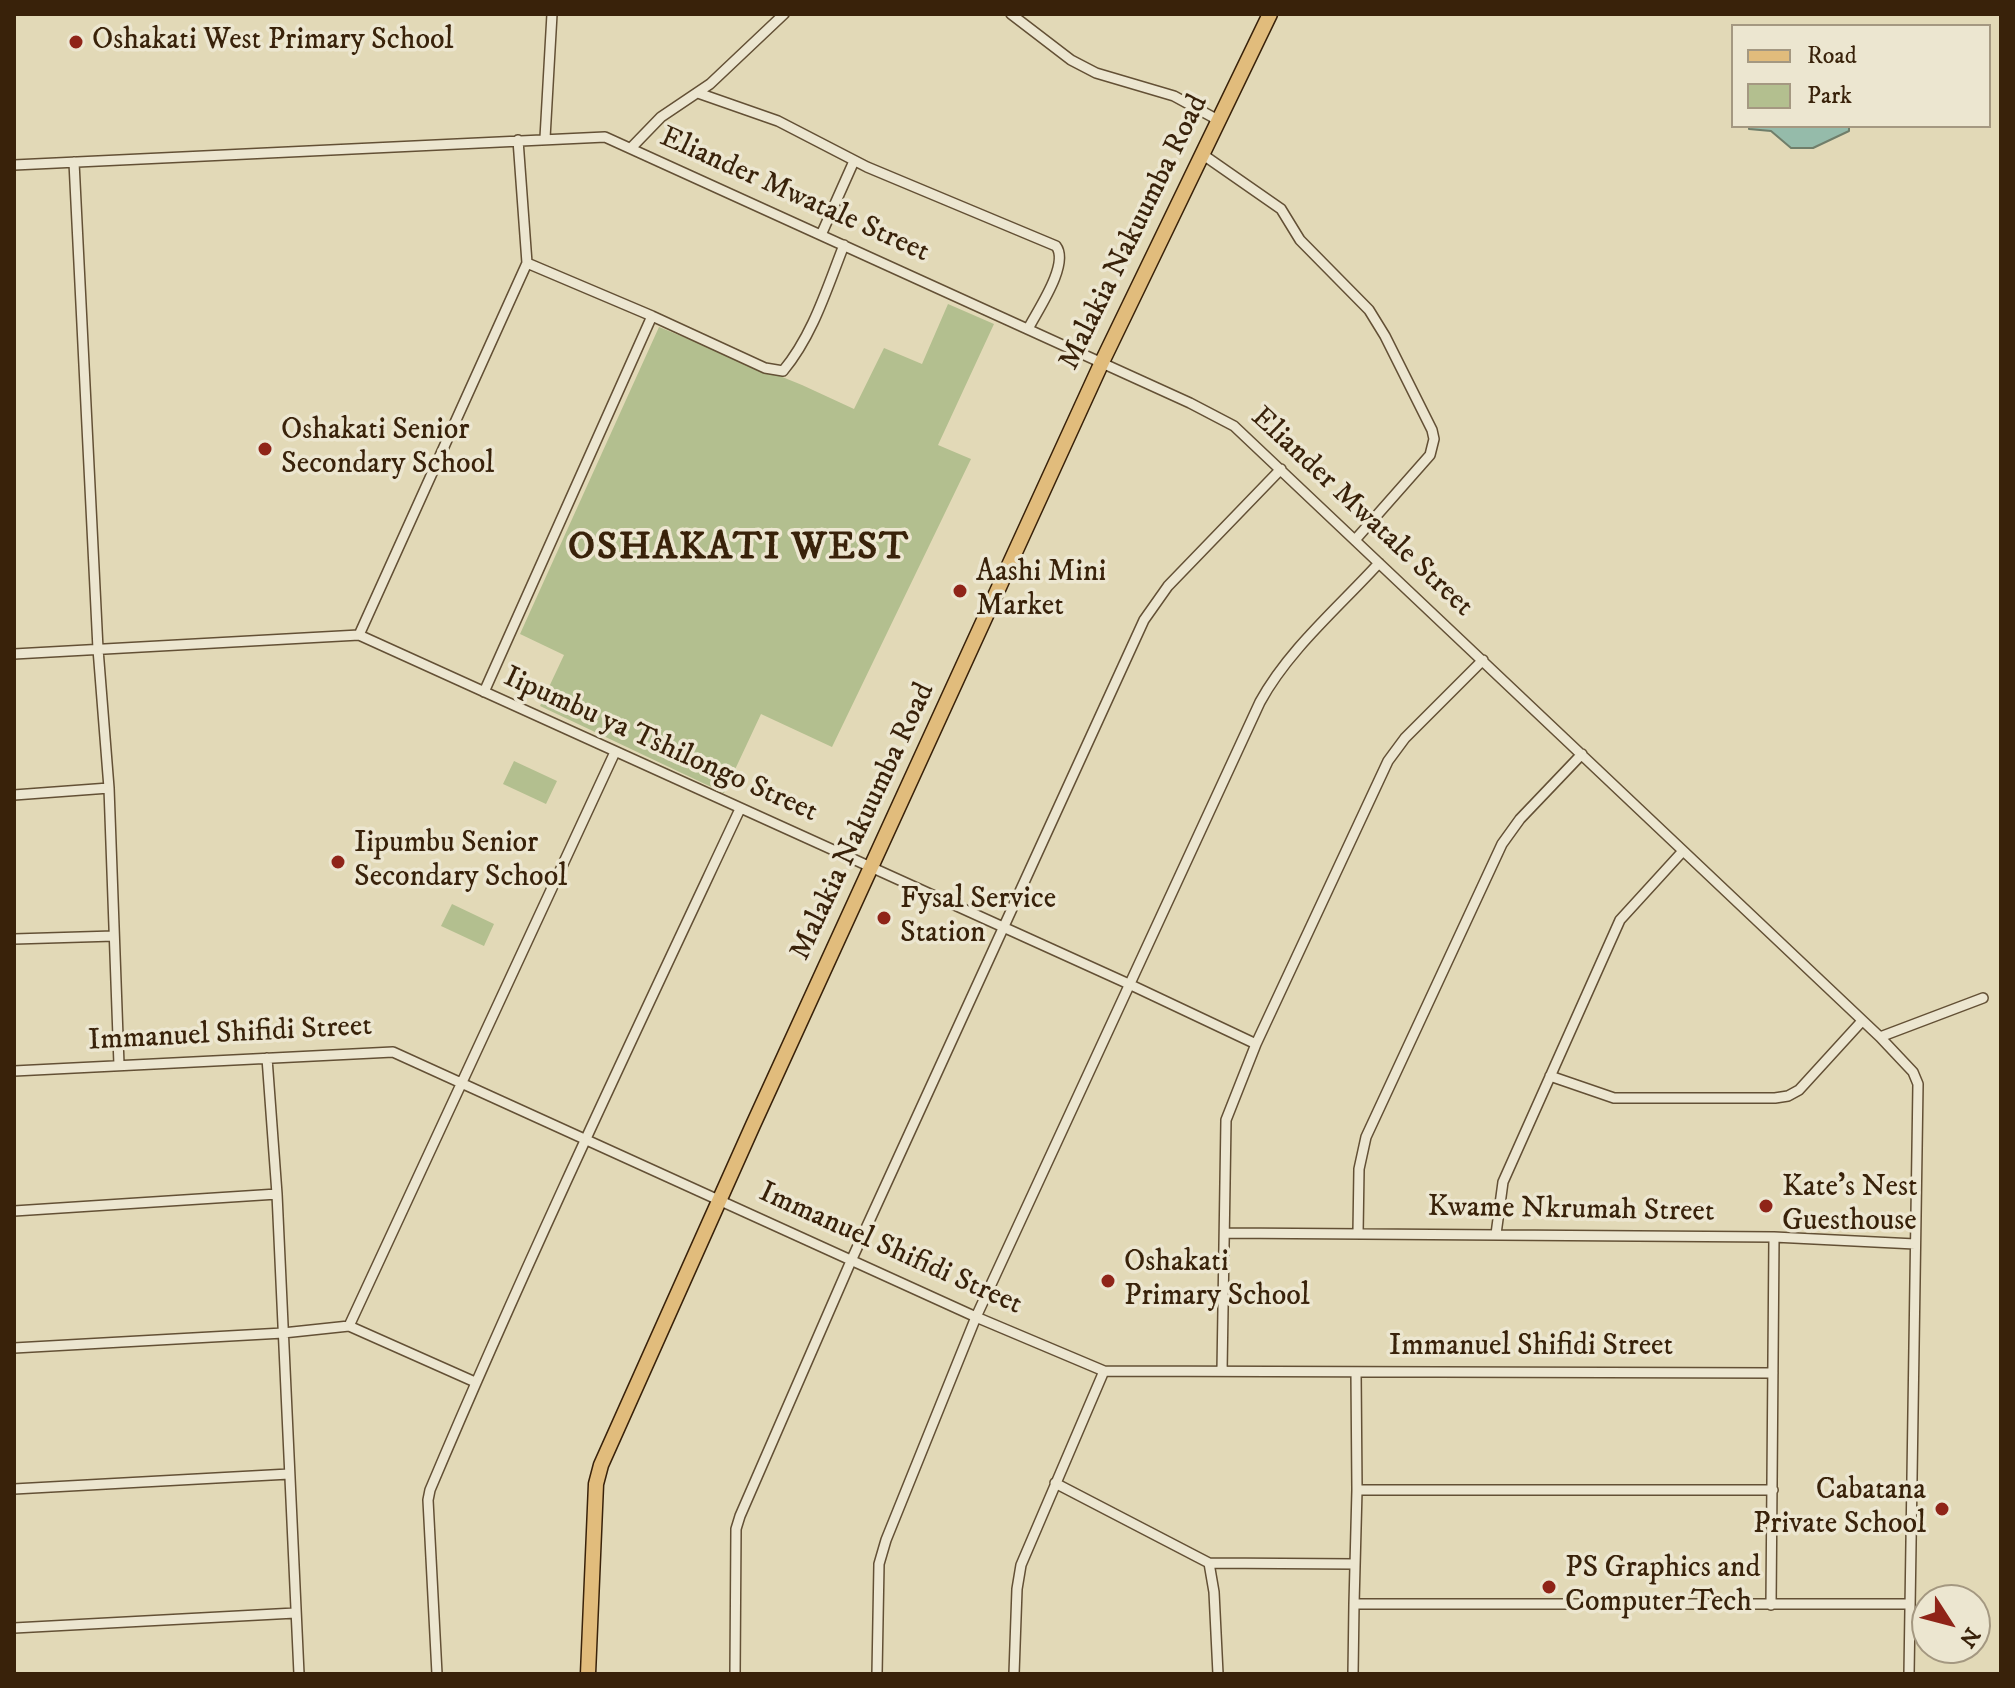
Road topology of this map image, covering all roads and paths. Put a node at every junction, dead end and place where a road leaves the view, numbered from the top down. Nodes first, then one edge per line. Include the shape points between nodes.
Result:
1 (552, 14) edge
2 (784, 14) edge
3 (1011, 14) edge
4 (1270, 14) edge
5 (698, 93) junction
6 (1218, 120) junction
7 (545, 138) junction
8 (518, 140) junction
9 (631, 148) junction
10 (1202, 154) junction
11 (854, 161) junction
12 (74, 162) junction
13 (14, 165) edge
14 (821, 235) junction
15 (844, 245) junction
16 (527, 263) junction
17 (652, 316) junction
18 (1028, 329) junction
19 (1102, 362) junction
20 (1281, 469) junction
21 (1355, 540) junction
22 (1379, 563) junction
23 (359, 635) junction
24 (98, 649) junction
25 (14, 654) edge
26 (1483, 660) junction
27 (484, 692) junction
28 (615, 752) junction
29 (1582, 754) junction
30 (109, 788) junction
31 (14, 795) edge
32 (740, 809) junction
33 (1683, 851) junction
34 (872, 868) junction
35 (1003, 927) junction
36 (114, 936) junction
37 (14, 939) edge
38 (1131, 985) junction
39 (1983, 998) dead end
40 (1862, 1021) junction
41 (1880, 1037) junction
42 (1256, 1044) junction
43 (267, 1058) junction
44 (119, 1065) junction
45 (14, 1071) edge
46 (1550, 1076) junction
47 (464, 1083) junction
48 (586, 1139) junction
49 (277, 1194) junction
50 (720, 1200) junction
51 (14, 1211) edge
52 (1226, 1233) junction
53 (1358, 1233) junction
54 (1496, 1234) junction
55 (1774, 1237) junction
56 (1915, 1244) junction
57 (851, 1261) junction
58 (976, 1317) junction
59 (349, 1326) junction
60 (283, 1333) junction
61 (14, 1348) edge
62 (1104, 1371) junction
63 (1222, 1371) junction
64 (1356, 1372) junction
65 (1773, 1373) junction
66 (475, 1382) junction
67 (289, 1474) junction
68 (1055, 1483) junction
69 (14, 1489) edge
70 (1357, 1490) junction
71 (1773, 1490) junction
72 (1209, 1563) junction
73 (1355, 1564) junction
74 (1354, 1604) junction
75 (1910, 1604) junction
76 (1771, 1605) junction
77 (295, 1613) junction
78 (14, 1628) edge
79 (299, 1674) edge
80 (437, 1674) edge
81 (588, 1674) edge
82 (735, 1674) edge
83 (877, 1674) edge
84 (1014, 1674) edge
85 (1218, 1674) edge
86 (1353, 1674) edge
87 (1909, 1674) edge

1 - 7 street
2 - 5 street
3 - 6 street via 1096,73 1174,96
4 - 6 main road, Malakia Nakuumba Road
5 - 9 street via 661,117
5 - 11 street via 778,121
6 - 10 main road, Malakia Nakuumba Road
7 - 8 street, Eliander Mwatale Street
7 - 9 street, Eliander Mwatale Street via 605,137
8 - 12 street, Eliander Mwatale Street
8 - 16 street
9 - 14 street, Eliander Mwatale Street
10 - 19 main road, Malakia Nakuumba Road
10 - 21 street via 1281,209 1300,240 1369,310 1432,430 1430,455
11 - 14 street
11 - 18 street via 1056,246 1061,260 1057,275
12 - 13 street, Eliander Mwatale Street
12 - 24 street
14 - 15 street, Eliander Mwatale Street
15 - 17 street via 810,329 783,371 765,368
15 - 18 street, Eliander Mwatale Street
16 - 17 street
16 - 23 street
17 - 27 street
18 - 19 street, Eliander Mwatale Street
19 - 20 street, Eliander Mwatale Street via 1234,426
19 - 34 main road, Malakia Nakuumba Road
20 - 21 street, Eliander Mwatale Street
20 - 35 street via 1156,600
21 - 22 street, Eliander Mwatale Street
22 - 26 street, Eliander Mwatale Street
22 - 38 street via 1271,682
23 - 24 street, Iipumbu ya Tshilongo Street
23 - 27 street, Iipumbu ya Tshilongo Street
24 - 25 street, Iipumbu ya Tshilongo Street
24 - 30 street
26 - 29 street, Eliander Mwatale Street
26 - 42 street via 1388,761
27 - 28 street, Iipumbu ya Tshilongo Street
28 - 32 street, Iipumbu ya Tshilongo Street
28 - 47 street
29 - 33 street, Eliander Mwatale Street
29 - 53 street via 1502,844 1366,1137 1359,1169
30 - 31 street
30 - 36 street
32 - 34 street, Iipumbu ya Tshilongo Street
32 - 48 street
33 - 40 street, Eliander Mwatale Street
33 - 46 street via 1620,920
34 - 35 street, Iipumbu ya Tshilongo Street
34 - 50 main road, Malakia Nakuumba Road
35 - 38 street, Iipumbu ya Tshilongo Street
35 - 57 street
36 - 37 street
36 - 44 street
38 - 42 street, Iipumbu ya Tshilongo Street
38 - 58 street
39 - 41 street
40 - 41 street, Eliander Mwatale Street
40 - 46 street via 1788,1096 1614,1098
41 - 56 street, Eliander Mwatale Street via 1918,1084
42 - 52 street via 1226,1120
43 - 44 street, Immanuel Shifidi Street
43 - 47 street, Immanuel Shifidi Street via 393,1052
43 - 49 street
44 - 45 street, Immanuel Shifidi Street
46 - 54 street via 1503,1182
47 - 48 street, Immanuel Shifidi Street
47 - 59 street
48 - 50 street, Immanuel Shifidi Street
48 - 66 street
49 - 51 street
49 - 60 street
50 - 57 street, Immanuel Shifidi Street
50 - 81 main road, Malakia Nakuumba Road via 597,1474
52 - 53 street, Kwame Nkrumah Street
52 - 63 street
53 - 54 street, Kwame Nkrumah Street
54 - 55 street, Kwame Nkrumah Street
55 - 56 street, Kwame Nkrumah Street
55 - 65 street
56 - 75 street, Eliander Mwatale Street
57 - 58 street, Immanuel Shifidi Street
57 - 82 street via 736,1529
58 - 62 street, Immanuel Shifidi Street
58 - 83 street via 881,1553
59 - 60 street
59 - 66 street
60 - 61 street
60 - 67 street
62 - 63 street, Immanuel Shifidi Street
62 - 68 street
63 - 64 street, Immanuel Shifidi Street
64 - 65 street, Immanuel Shifidi Street
64 - 70 street
65 - 71 street
66 - 80 street via 428,1500
67 - 69 street
67 - 77 street
68 - 72 street
68 - 84 street via 1018,1577
70 - 71 street
70 - 73 street
71 - 76 street
72 - 73 street
72 - 85 street
73 - 74 street
74 - 76 street
74 - 86 street
75 - 76 street
75 - 87 street, Eliander Mwatale Street
77 - 78 street
77 - 79 street

